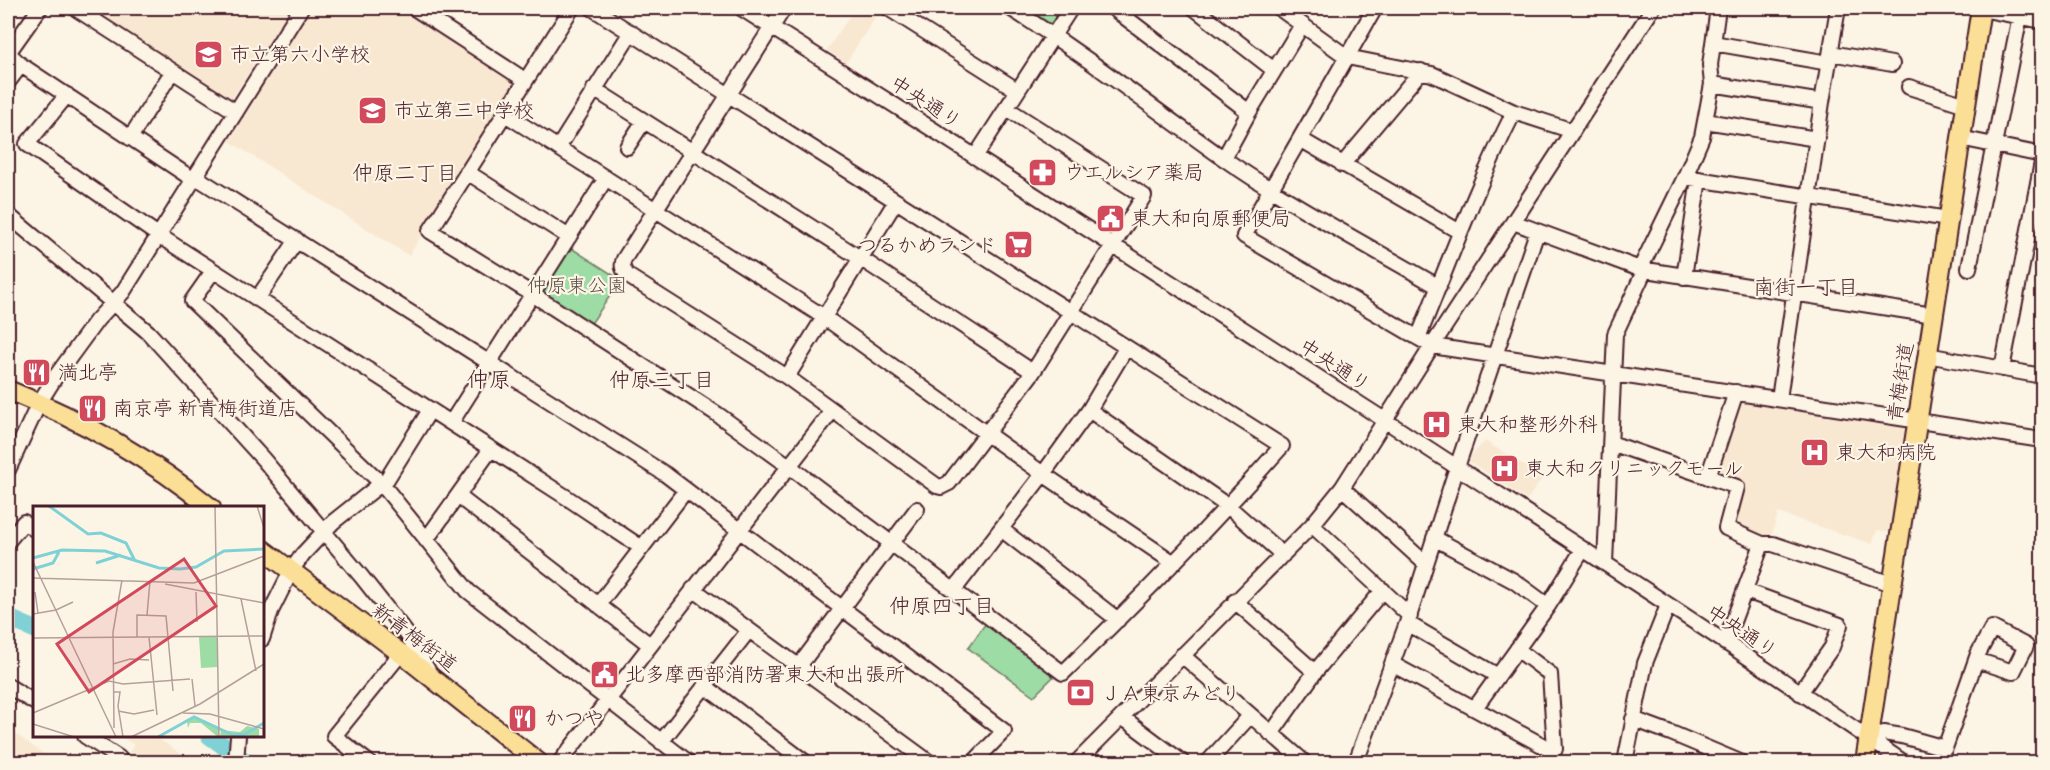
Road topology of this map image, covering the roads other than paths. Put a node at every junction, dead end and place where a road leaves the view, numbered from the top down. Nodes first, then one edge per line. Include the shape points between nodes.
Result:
1 (40, 8) edge
2 (75, 8) edge
3 (301, 8) edge
4 (414, 8) edge
5 (570, 8) edge
6 (592, 8) edge
7 (741, 8) edge
8 (784, 8) edge
9 (888, 8) edge
10 (1010, 8) edge
11 (1071, 8) edge
12 (1113, 8) edge
13 (1194, 8) edge
14 (1279, 8) edge
15 (1375, 8) edge
16 (1653, 8) edge
17 (1718, 8) edge
18 (1838, 8) edge
19 (1979, 8) edge
20 (908, 13) edge
21 (2020, 16) junction
22 (2043, 21) edge
23 (1302, 25) junction
24 (771, 27) junction
25 (631, 32) junction
26 (1053, 34) junction
27 (1713, 43) junction
28 (1347, 57) junction
29 (1830, 58) junction
30 (1892, 64) dead end
31 (21, 65) junction
32 (1274, 70) junction
33 (1421, 71) junction
34 (172, 72) junction
35 (525, 80) junction
36 (8, 82) edge
37 (1712, 84) junction
38 (1910, 87) dead end
39 (594, 89) junction
40 (1017, 90) junction
41 (67, 95) junction
42 (729, 95) junction
43 (1822, 102) junction
44 (1966, 105) junction
45 (1006, 108) junction
46 (236, 112) junction
47 (1249, 112) junction
48 (1514, 112) junction
49 (505, 114) junction
50 (1705, 121) junction
51 (644, 122) junction
52 (1573, 131) junction
53 (130, 138) junction
54 (1960, 138) junction
55 (1300, 139) junction
56 (1817, 139) junction
57 (1994, 145) junction
58 (627, 147) dead end
59 (558, 148) junction
60 (693, 152) junction
61 (2043, 155) edge
62 (975, 157) junction
63 (1224, 158) junction
64 (2043, 162) edge
65 (1342, 165) junction
66 (467, 172) junction
67 (606, 178) junction
68 (1692, 178) junction
69 (195, 179) junction
70 (1270, 189) junction
71 (1809, 197) junction
72 (896, 201) junction
73 (656, 209) junction
74 (8, 215) edge
75 (1948, 219) junction
76 (1513, 222) junction
77 (1460, 232) junction
78 (1537, 232) junction
79 (158, 236) junction
80 (568, 237) junction
81 (297, 240) junction
82 (1113, 244) junction
83 (860, 258) junction
84 (1969, 268) dead end
85 (1640, 269) junction
86 (213, 271) junction
87 (1683, 276) junction
88 (1439, 287) junction
89 (532, 294) junction
90 (1794, 294) junction
91 (257, 299) junction
92 (114, 302) junction
93 (1072, 313) junction
94 (1933, 315) junction
95 (824, 317) junction
96 (1418, 338) junction
97 (1432, 346) junction
98 (1126, 348) junction
99 (1927, 355) junction
100 (1495, 356) junction
101 (489, 363) junction
102 (2002, 369) junction
103 (1033, 372) junction
104 (1614, 373) junction
105 (2043, 376) edge
106 (787, 377) junction
107 (8, 390) edge
108 (1736, 392) junction
109 (1779, 399) junction
110 (39, 403) junction
111 (430, 410) junction
112 (1089, 410) junction
113 (832, 411) junction
114 (1917, 420) junction
115 (1386, 421) junction
116 (451, 423) junction
117 (988, 432) junction
118 (2042, 435) edge
119 (1611, 443) junction
120 (491, 449) junction
121 (789, 466) junction
122 (1457, 467) junction
123 (8, 470) edge
124 (1043, 474) junction
125 (1708, 477) junction
126 (381, 483) junction
127 (1342, 488) junction
128 (686, 490) junction
129 (458, 496) junction
130 (199, 504) edge
131 (1229, 507) junction
132 (918, 509) dead end
133 (1312, 525) junction
134 (33, 528) edge
135 (1001, 529) junction
136 (739, 530) junction
137 (325, 533) junction
138 (1434, 538) junction
139 (426, 540) junction
140 (8, 541) edge
141 (891, 544) junction
142 (1762, 544) junction
143 (642, 548) junction
144 (1582, 549) junction
145 (264, 551) edge
146 (1282, 555) junction
147 (1173, 563) junction
148 (1605, 563) junction
149 (1426, 564) junction
150 (291, 572) junction
151 (1892, 584) junction
152 (693, 589) junction
153 (954, 590) junction
154 (1383, 590) junction
155 (1746, 591) junction
156 (1235, 601) junction
157 (598, 605) junction
158 (1668, 605) junction
159 (1548, 606) junction
160 (843, 608) junction
161 (1409, 619) junction
162 (1118, 620) junction
163 (749, 630) junction
164 (264, 633) edge
165 (1725, 643) junction
166 (650, 645) junction
167 (1517, 649) junction
168 (401, 653) junction
169 (1182, 655) junction
170 (1976, 660) dead end
171 (1392, 664) junction
172 (799, 666) junction
173 (1315, 672) junction
174 (1498, 676) junction
175 (432, 677) junction
176 (8, 686) edge
177 (705, 686) junction
178 (1800, 693) junction
179 (607, 700) junction
180 (33, 701) edge
181 (1474, 708) junction
182 (1250, 716) junction
183 (1122, 717) junction
184 (1633, 719) junction
185 (1271, 734) junction
186 (88, 737) edge
187 (238, 737) edge
188 (1868, 738) junction
189 (661, 742) junction
190 (1708, 756) edge
191 (1550, 757) edge
192 (119, 758) dead end
193 (236, 762) edge
194 (368, 762) edge
195 (538, 762) edge
196 (560, 762) edge
197 (688, 762) edge
198 (805, 762) edge
199 (929, 762) edge
200 (974, 762) edge
201 (1077, 762) edge
202 (1182, 762) edge
203 (1208, 762) edge
204 (1304, 762) edge
205 (1356, 762) edge
206 (1625, 762) edge
207 (1740, 762) edge
208 (1865, 762) edge
209 (1903, 762) edge

1 - 31 street via 8,53
2 - 34 street
3 - 46 street
4 - 35 street
5 - 35 street
6 - 25 street
7 - 24 street, 中央通り
8 - 24 street
9 - 20 street
10 - 26 street
11 - 26 street
12 - 47 street
13 - 32 street
14 - 23 street
15 - 28 street
16 - 52 street
17 - 27 street
18 - 29 street
19 - 21 street
19 - 44 main road, 青梅街道
20 - 40 street
21 - 22 street
21 - 57 street
23 - 28 street
23 - 32 street
24 - 42 street
24 - 62 street, 中央通り
25 - 39 street
25 - 42 street
26 - 40 street
26 - 63 street
27 - 29 street
27 - 37 street
28 - 33 street
28 - 55 street
29 - 30 street
29 - 43 street
31 - 36 street
31 - 41 street
32 - 47 street
33 - 48 street
33 - 65 street
34 - 46 street
34 - 53 street
35 - 49 street
37 - 43 street
37 - 50 street
38 - 44 street
39 - 51 street
39 - 59 street
40 - 45 street
41 - 53 street
41 - 79 street via 27,144
42 - 60 street
42 - 72 street
43 - 56 street
44 - 54 main road, 青梅街道
45 - 62 street
45 - 82 street via 1144,196
46 - 69 street
47 - 63 street
48 - 52 street
48 - 77 street
49 - 59 street
49 - 66 street
50 - 56 street
50 - 68 street
51 - 58 street
51 - 60 street
52 - 76 street
53 - 69 street
54 - 57 street
54 - 75 main road, 青梅街道
55 - 65 street
55 - 70 street
56 - 71 street
57 - 61 street
57 - 84 street
59 - 67 street
60 - 73 street
60 - 83 street
62 - 82 street, 中央通り
63 - 70 street
64 - 102 street
65 - 77 street
66 - 80 street
66 - 89 street via 430,231
67 - 73 street
67 - 80 street
68 - 71 street
68 - 85 street
68 - 87 street
69 - 79 street
69 - 81 street
70 - 88 street
70 - 96 street via 1244,236
71 - 75 street
71 - 90 street
72 - 83 street
72 - 93 street
73 - 95 street
73 - 106 street via 624,259 623,270
74 - 92 street
75 - 94 main road, 青梅街道
76 - 78 street
76 - 97 street
77 - 88 street
78 - 85 street
78 - 100 street
79 - 86 street
79 - 92 street
80 - 89 street
81 - 91 street
81 - 101 street
82 - 93 street
82 - 115 street, 中央通り
83 - 95 street
83 - 103 street
85 - 87 street
85 - 104 street via 1642,276 1615,334
86 - 91 street
86 - 126 street via 192,302
87 - 90 street
88 - 96 street
89 - 101 street
89 - 121 street via 717,414
90 - 94 street
90 - 109 street
91 - 111 street
92 - 110 street via 73,351
92 - 137 street via 148,332
93 - 98 street
93 - 103 street
94 - 99 main road, 青梅街道
95 - 106 street
95 - 117 street
96 - 97 street
97 - 100 street
97 - 115 street
98 - 112 street
98 - 131 street via 1282,446
99 - 102 street
99 - 114 main road, 青梅街道
100 - 104 street
100 - 122 street
101 - 116 street
101 - 128 street
102 - 105 street
103 - 117 street
104 - 108 street
104 - 119 street
106 - 113 street
107 - 110 main road
108 - 109 street
108 - 125 street
109 - 114 street
110 - 123 street
110 - 130 main road via 131,452
111 - 116 street
111 - 126 street
112 - 124 street
112 - 131 street
113 - 117 street via 941,487 949,483
113 - 121 street
114 - 118 street
114 - 151 main road, 青梅街道
115 - 122 street, 中央通り
115 - 127 street
116 - 120 street
117 - 124 street
119 - 125 street
119 - 148 street
120 - 129 street
120 - 143 street
121 - 136 street
121 - 141 street
122 - 138 street
122 - 144 street, 中央通り
124 - 135 street
124 - 147 street
125 - 142 street via 1737,487 1726,528
126 - 137 street
126 - 139 street
127 - 133 street
127 - 149 street
128 - 136 street
128 - 143 street
129 - 139 street
129 - 157 street
131 - 146 street
131 - 147 street
132 - 141 street
133 - 146 street
133 - 154 street
134 - 140 street via 24,522
135 - 153 street
135 - 162 street
136 - 152 street
136 - 160 street
137 - 150 street
137 - 175 street via 407,634
138 - 149 street
138 - 159 street via 1514,581
139 - 179 street via 468,591
141 - 153 street
141 - 160 street
142 - 151 street via 1773,544
142 - 155 street
143 - 157 street
144 - 148 street, 中央通り
144 - 159 street
145 - 150 main road, 新青梅街道
146 - 156 street
147 - 162 street
148 - 158 street, 中央通り
149 - 161 street
150 - 164 street
150 - 168 main road, 新青梅街道
151 - 188 main road, 青梅街道
152 - 163 street
152 - 166 street
153 - 162 street via 1063,673
154 - 161 street
154 - 173 street
155 - 165 street
155 - 178 street via 1840,626 1832,647
156 - 169 street
156 - 173 street
157 - 166 street
158 - 165 street, 中央通り
158 - 184 street via 1645,663
159 - 167 street
160 - 172 street
160 - 200 street via 1004,731
161 - 171 street
161 - 174 street
163 - 172 street
163 - 177 street
165 - 178 street, 中央通り
166 - 179 street
167 - 174 street
167 - 191 street via 1550,674 1555,749
168 - 175 main road, 新青梅街道
168 - 194 street via 334,736
169 - 182 street
169 - 183 street
170 - 188 street via 1945,748 1884,733
171 - 181 street
171 - 205 street
172 - 199 street
173 - 185 street
174 - 181 street
175 - 195 main road, 新青梅街道
176 - 180 street
177 - 189 street
177 - 198 street
178 - 188 street, 中央通り
179 - 189 street
179 - 196 street
181 - 191 street
182 - 185 street
182 - 203 street
183 - 201 street
183 - 202 street
184 - 190 street via 1671,733
184 - 206 street
185 - 204 street
186 - 192 street
187 - 193 street
188 - 208 main road, 青梅街道
188 - 209 street, 中央通り
189 - 197 street
190 - 207 street

